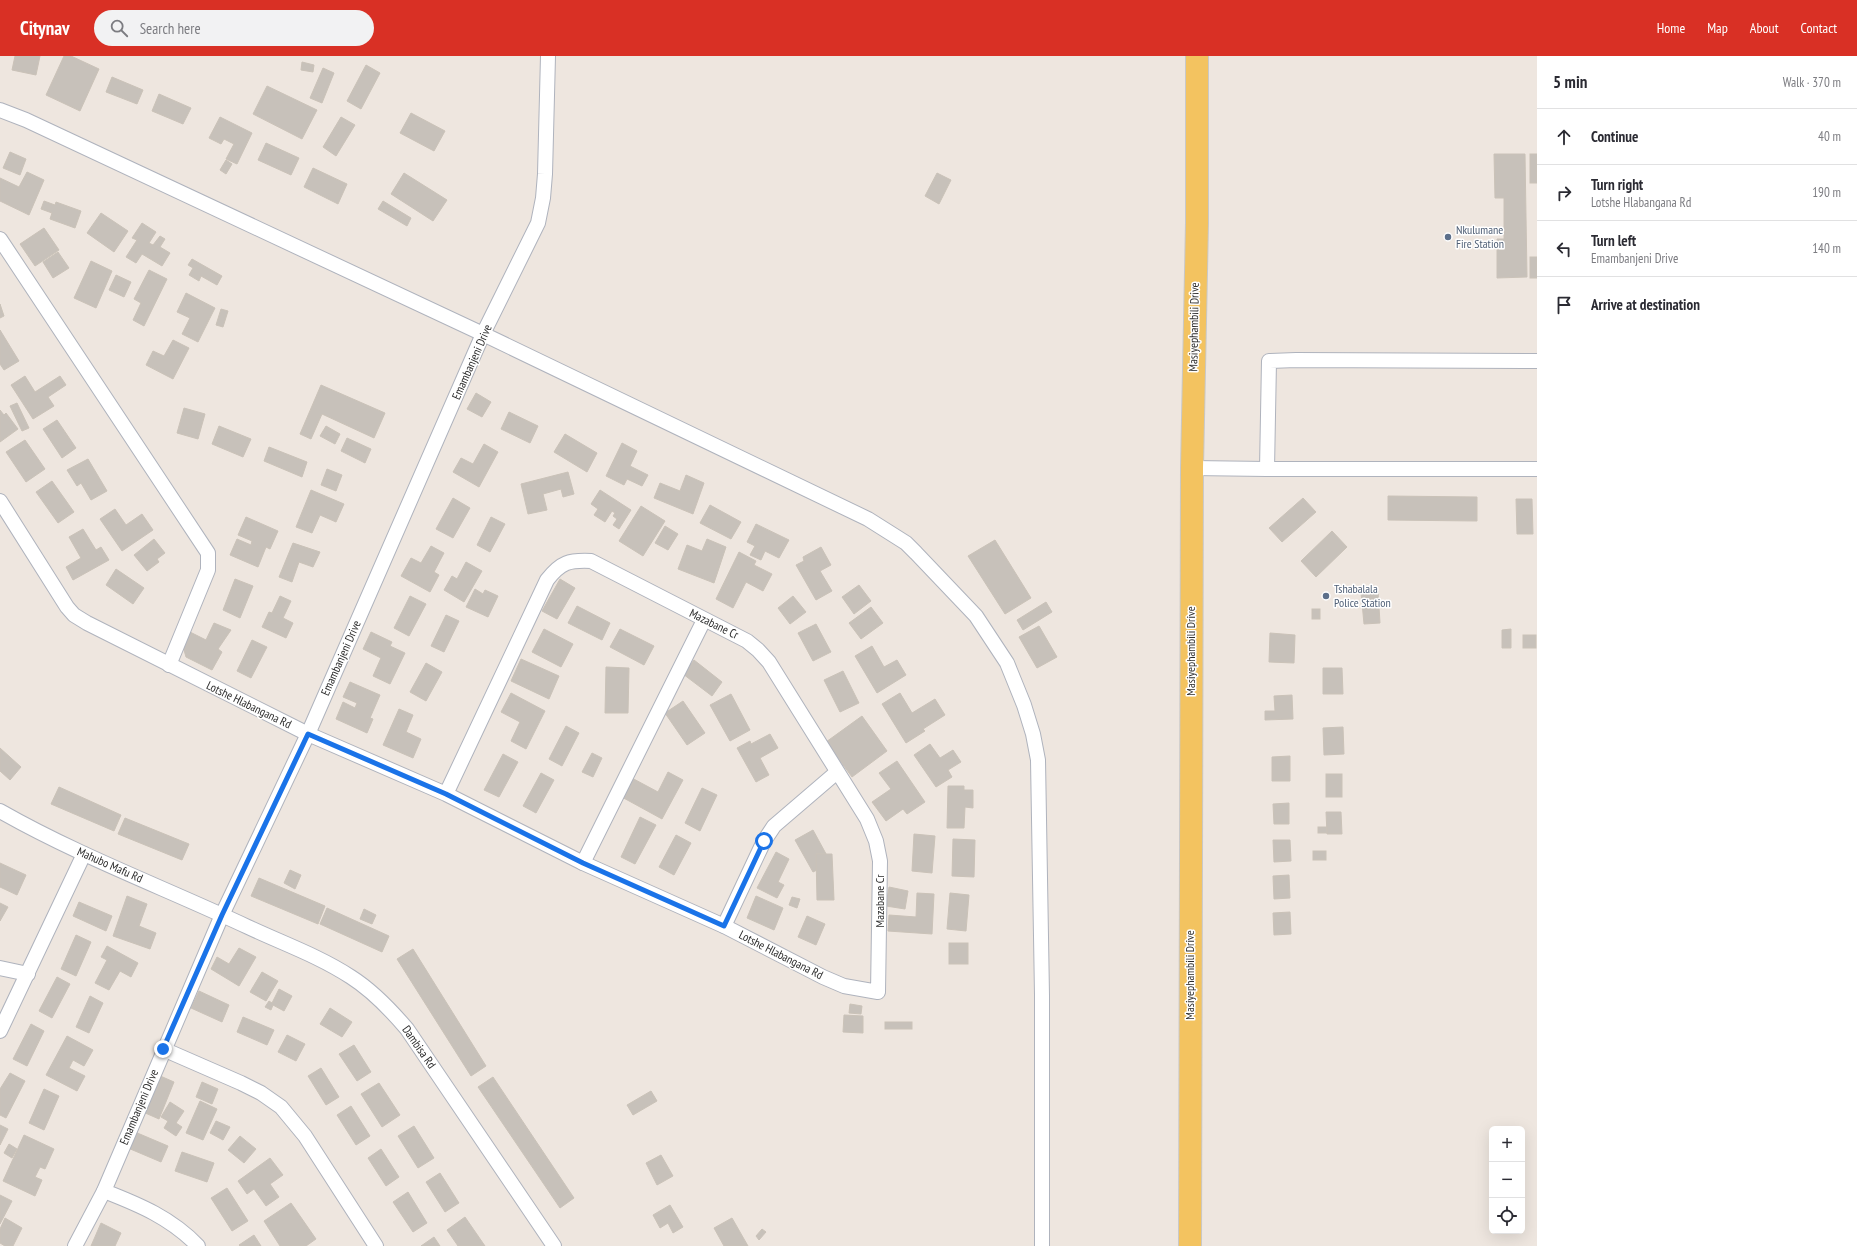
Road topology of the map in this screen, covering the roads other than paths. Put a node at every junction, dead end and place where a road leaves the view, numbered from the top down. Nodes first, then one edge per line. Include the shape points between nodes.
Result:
1 (548, 56) edge
2 (1197, 56) edge
3 (0, 110) edge
4 (0, 239) edge
5 (483, 334) junction
6 (1537, 361) edge
7 (1192, 468) junction
8 (1267, 469) junction
9 (1537, 469) edge
10 (0, 502) edge
11 (704, 620) junction
12 (169, 665) junction
13 (308, 734) junction
14 (837, 772) junction
15 (446, 794) junction
16 (0, 811) edge
17 (84, 854) junction
18 (583, 863) junction
19 (222, 915) junction
20 (724, 926) junction
21 (0, 968) edge
22 (28, 974) junction
23 (878, 992) joint
24 (0, 1031) edge
25 (163, 1049) junction
26 (104, 1191) junction
27 (75, 1246) edge
28 (198, 1246) edge
29 (376, 1246) edge
30 (554, 1246) edge
31 (1042, 1246) edge
32 (1190, 1246) edge

1 - 5 street, Emambanjeni Drive via 545,174 538,223
2 - 7 main road, Masiyephambili Drive
3 - 5 street
4 - 12 street via 208,552 208,570
5 - 13 street, Emambanjeni Drive
5 - 31 street via 868,519 906,543 916,553 976,616 1007,663 1024,704 1038,760 1042,995
6 - 8 street via 1269,361
7 - 8 street
7 - 32 main road, Masiyephambili Drive
8 - 9 street
10 - 12 street, Lotshe Hlabangana Rd via 74,615
11 - 14 street, Mazabane Cr via 747,641 769,662
11 - 15 street, Mazabane Cr via 591,561 566,562 556,568 547,580
11 - 18 street
12 - 13 street, Lotshe Hlabangana Rd
13 - 15 street, Lotshe Hlabangana Rd
13 - 19 street, Emambanjeni Drive
14 - 20 street via 774,826 764,841
14 - 23 street, Mazabane Cr via 867,819 876,841 880,882
15 - 18 street, Lotshe Hlabangana Rd
16 - 17 street, Mahubo Mafu Rd via 46,837
17 - 19 street, Mahubo Mafu Rd
17 - 22 street
18 - 20 street, Lotshe Hlabangana Rd
19 - 25 street, Emambanjeni Drive
19 - 30 street, Dambisa Rd via 333,966 352,977 385,1004 407,1029
20 - 23 street, Lotshe Hlabangana Rd via 823,977 844,986
21 - 22 street
22 - 24 street
25 - 26 street, Emambanjeni Drive
25 - 29 street via 261,1093 281,1107 305,1136
26 - 27 street, Emambanjeni Drive
26 - 28 street via 169,1220

